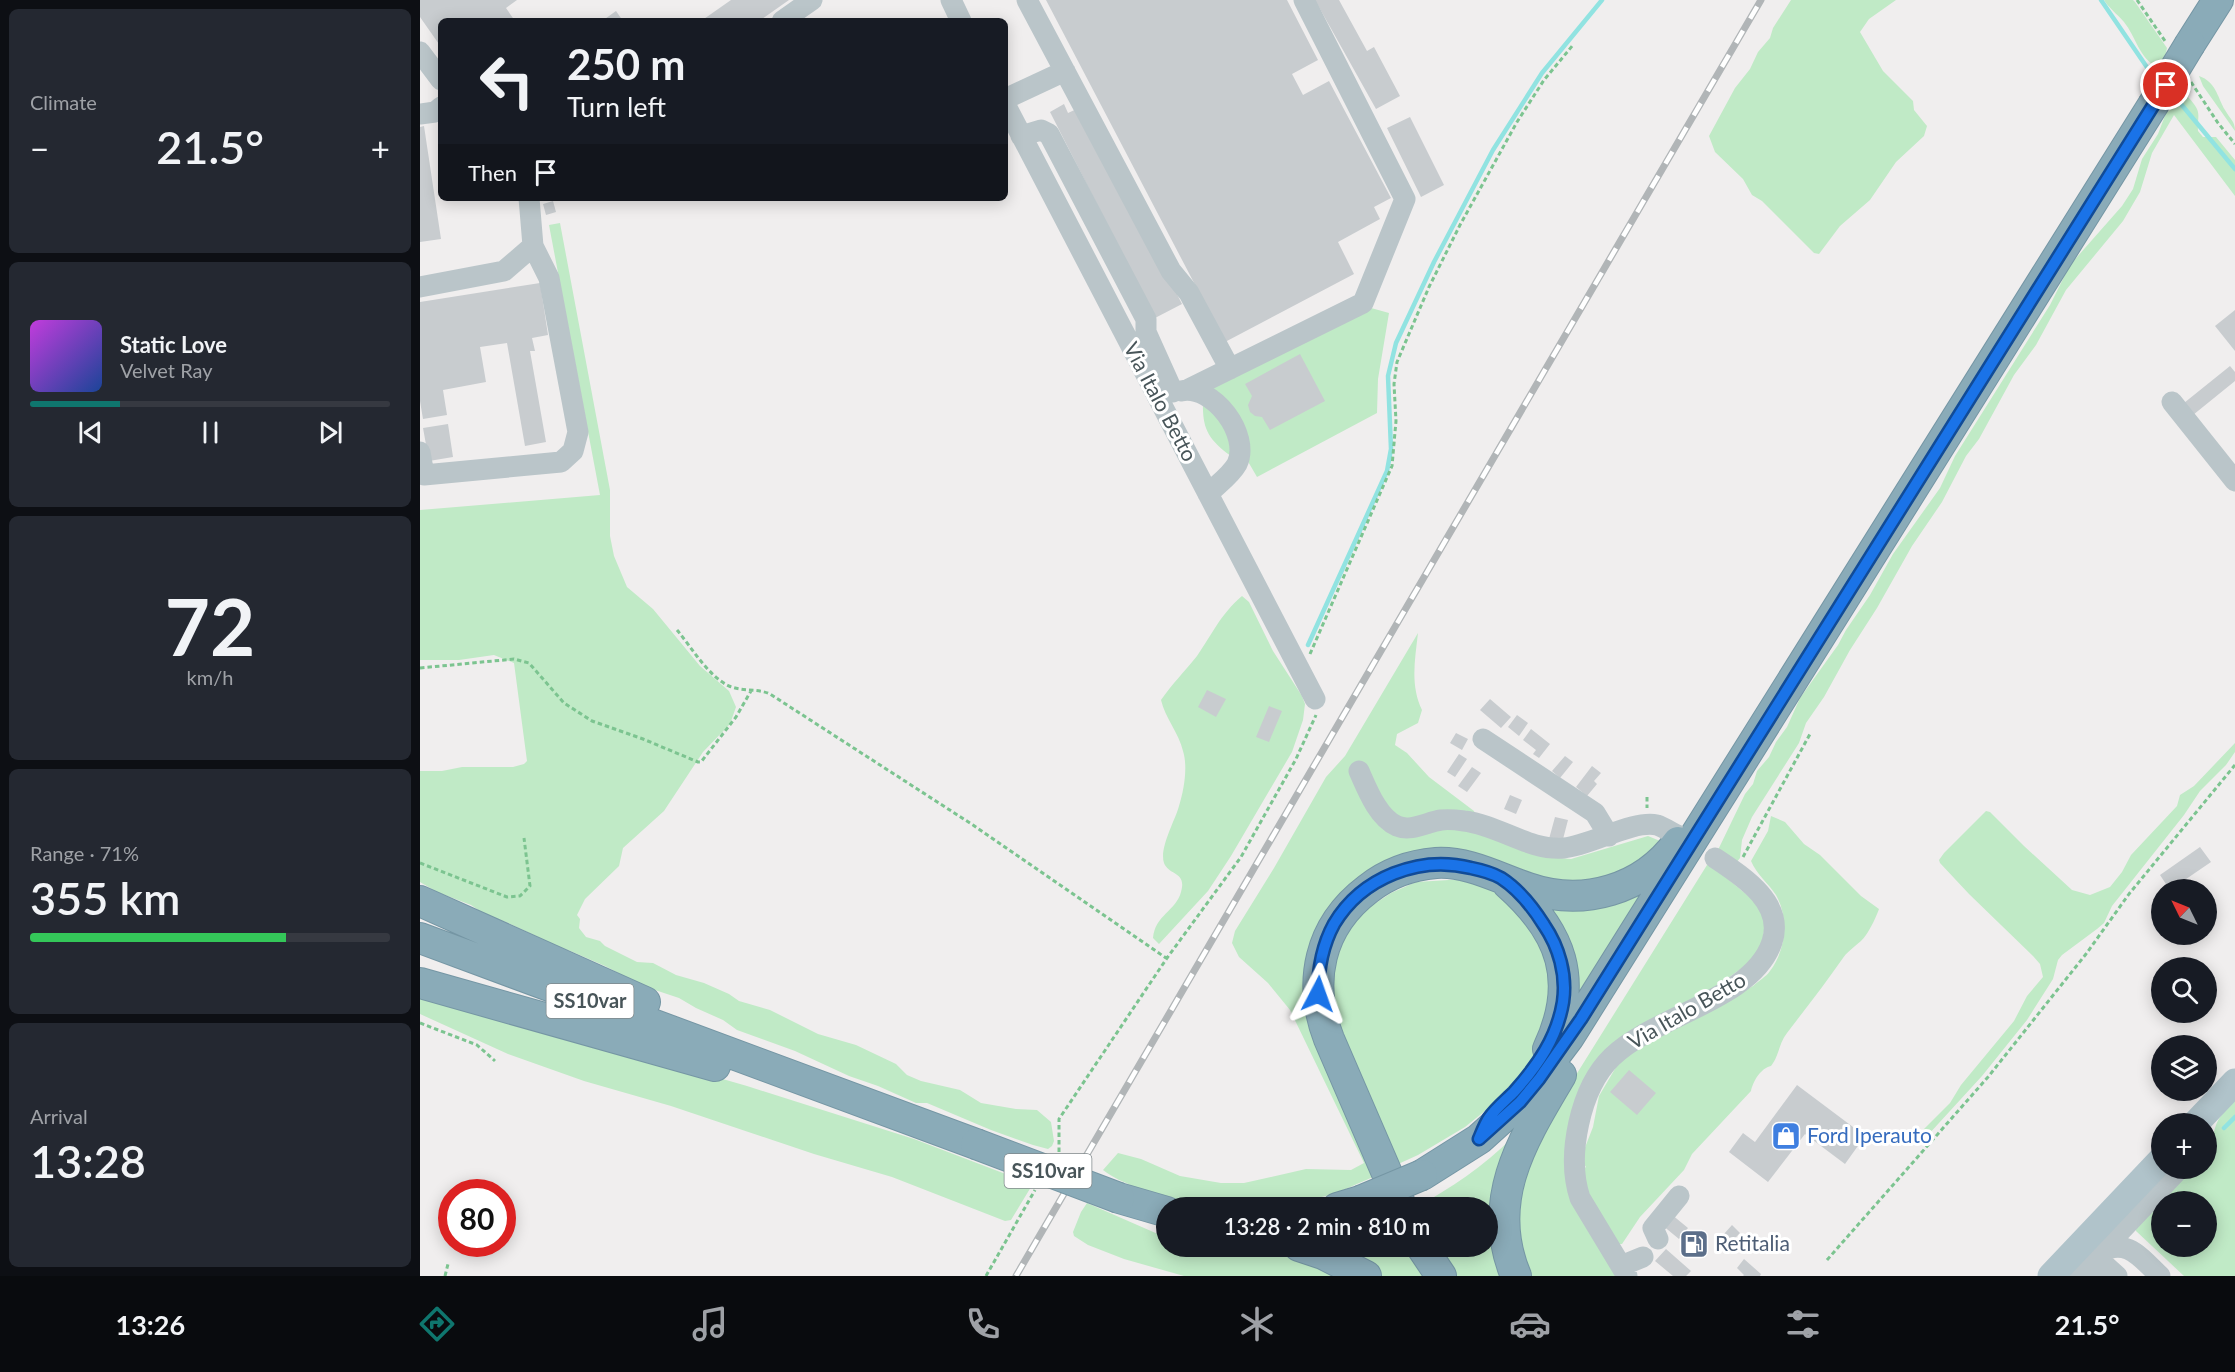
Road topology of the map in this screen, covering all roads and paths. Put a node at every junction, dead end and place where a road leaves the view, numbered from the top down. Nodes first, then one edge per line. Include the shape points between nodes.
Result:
1 (812, 0) edge
2 (951, 0) edge
3 (1027, 0) edge
4 (1304, 0) edge
5 (2218, 0) edge
6 (786, 18) edge
7 (960, 18) edge
8 (1573, 45) dead end
9 (420, 52) edge
10 (1065, 71) junction
11 (438, 76) edge
12 (1008, 98) edge
13 (438, 110) edge
14 (1008, 110) edge
15 (420, 114) edge
16 (529, 201) edge
17 (533, 246) junction
18 (420, 287) edge
19 (1230, 369) junction
20 (1173, 392) junction
21 (2172, 402) dead end
22 (420, 452) edge
23 (2235, 481) edge
24 (1208, 494) junction
25 (677, 630) dead end
26 (1298, 666) junction
27 (420, 668) edge
28 (752, 691) junction
29 (1315, 699) joint
30 (1810, 734) dead end
31 (1483, 739) dead end
32 (2235, 765) edge
33 (1359, 771) dead end
34 (1721, 795) junction
35 (1677, 835) dead end
36 (1609, 836) junction
37 (524, 838) dead end
38 (1715, 858) dead end
39 (420, 863) edge
40 (1735, 871) junction
41 (1502, 879) junction
42 (420, 901) edge
43 (420, 938) edge
44 (1167, 958) junction
45 (420, 983) edge
46 (1592, 1001) junction
47 (420, 1023) edge
48 (495, 1061) dead end
49 (760, 1064) junction
50 (2235, 1082) edge
51 (2205, 1113) edge
52 (1479, 1139) junction
53 (1057, 1157) dead end
54 (2151, 1171) edge
55 (2170, 1179) edge
56 (1038, 1185) dead end
57 (1679, 1196) dead end
58 (1367, 1197) edge
59 (1397, 1197) edge
60 (1156, 1209) edge
61 (2127, 1224) junction
62 (1658, 1239) dead end
63 (2136, 1253) junction
64 (1329, 1257) edge
65 (1428, 1257) edge
66 (1643, 1257) dead end
67 (1827, 1260) dead end
68 (448, 1264) dead end
69 (2095, 1266) edge
70 (1624, 1271) edge
71 (445, 1276) edge
72 (986, 1276) edge
73 (1366, 1276) edge
74 (1441, 1276) edge
75 (1516, 1276) edge
76 (2051, 1276) edge
77 (2078, 1276) edge
78 (2117, 1276) edge
79 (2160, 1276) edge

1 - 6 street
2 - 7 street
3 - 10 street
4 - 19 street via 1405,199 1363,303
5 - 34 highway, bridge
8 - 26 path via 1517,122 1429,287 1397,363 1392,466 1311,653
9 - 11 street
10 - 12 street
10 - 19 street via 1171,271 1189,293
13 - 15 street
14 - 20 street, Via Italo Betto
16 - 17 street
17 - 18 street via 504,271
17 - 22 street via 549,278 579,432 573,452 561,462 424,475
19 - 20 street
20 - 24 street, Via Italo Betto
20 - 24 street via 1204,394 1232,421 1239,443 1238,463
21 - 23 street
24 - 26 street, Via Italo Betto
25 - 28 path via 712,672 728,685
26 - 29 street, Via Italo Betto
27 - 28 path via 514,659 529,663 564,703 592,721 698,762 730,726
28 - 44 path via 770,694 973,825
29 - 44 path via 1317,714 1296,759 1241,857
30 - 40 path
31 - 36 street via 1595,813
32 - 67 path via 1988,1077
33 - 36 street via 1378,807 1399,827 1444,820 1479,823 1534,845 1562,848
34 - 41 highway via 1700,806 1675,846 1655,867 1616,889 1577,896 1550,895
34 - 46 highway
35 - 36 street via 1657,825
37 - 39 path via 530,886 520,896 507,897
38 - 40 street, Via Italo Betto
40 - 70 street, Via Italo Betto via 1755,888 1774,918 1768,953 1734,987 1642,1035 1612,1058 1600,1071 1578,1128 1574,1152 1576,1187
41 - 52 highway via 1529,905 1551,935 1565,982 1556,1032 1546,1052 1489,1118
41 - 59 highway via 1460,865 1436,863 1405,869 1381,879 1358,896 1335,922 1324,948 1318,974 1324,1027
42 - 49 highway via 741,1045
43 - 49 highway, SS10var
44 - 53 path via 1059,1119
45 - 49 highway via 742,1073
46 - 52 highway via 1539,1079
46 - 75 highway via 1590,1027 1532,1124 1510,1175 1506,1243
47 - 48 path via 477,1046
49 - 60 highway, SS10var, bridge
50 - 51 main road
52 - 58 highway, bridge via 1422,1175
54 - 76 main road
55 - 61 street
56 - 72 path
57 - 62 street via 1653,1228
61 - 63 street via 2127,1235
61 - 69 street
63 - 69 street via 2111,1247
63 - 79 street
64 - 73 highway
65 - 74 highway
66 - 70 street
68 - 71 path
69 - 77 street
69 - 78 street via 2100,1270 2107,1267

